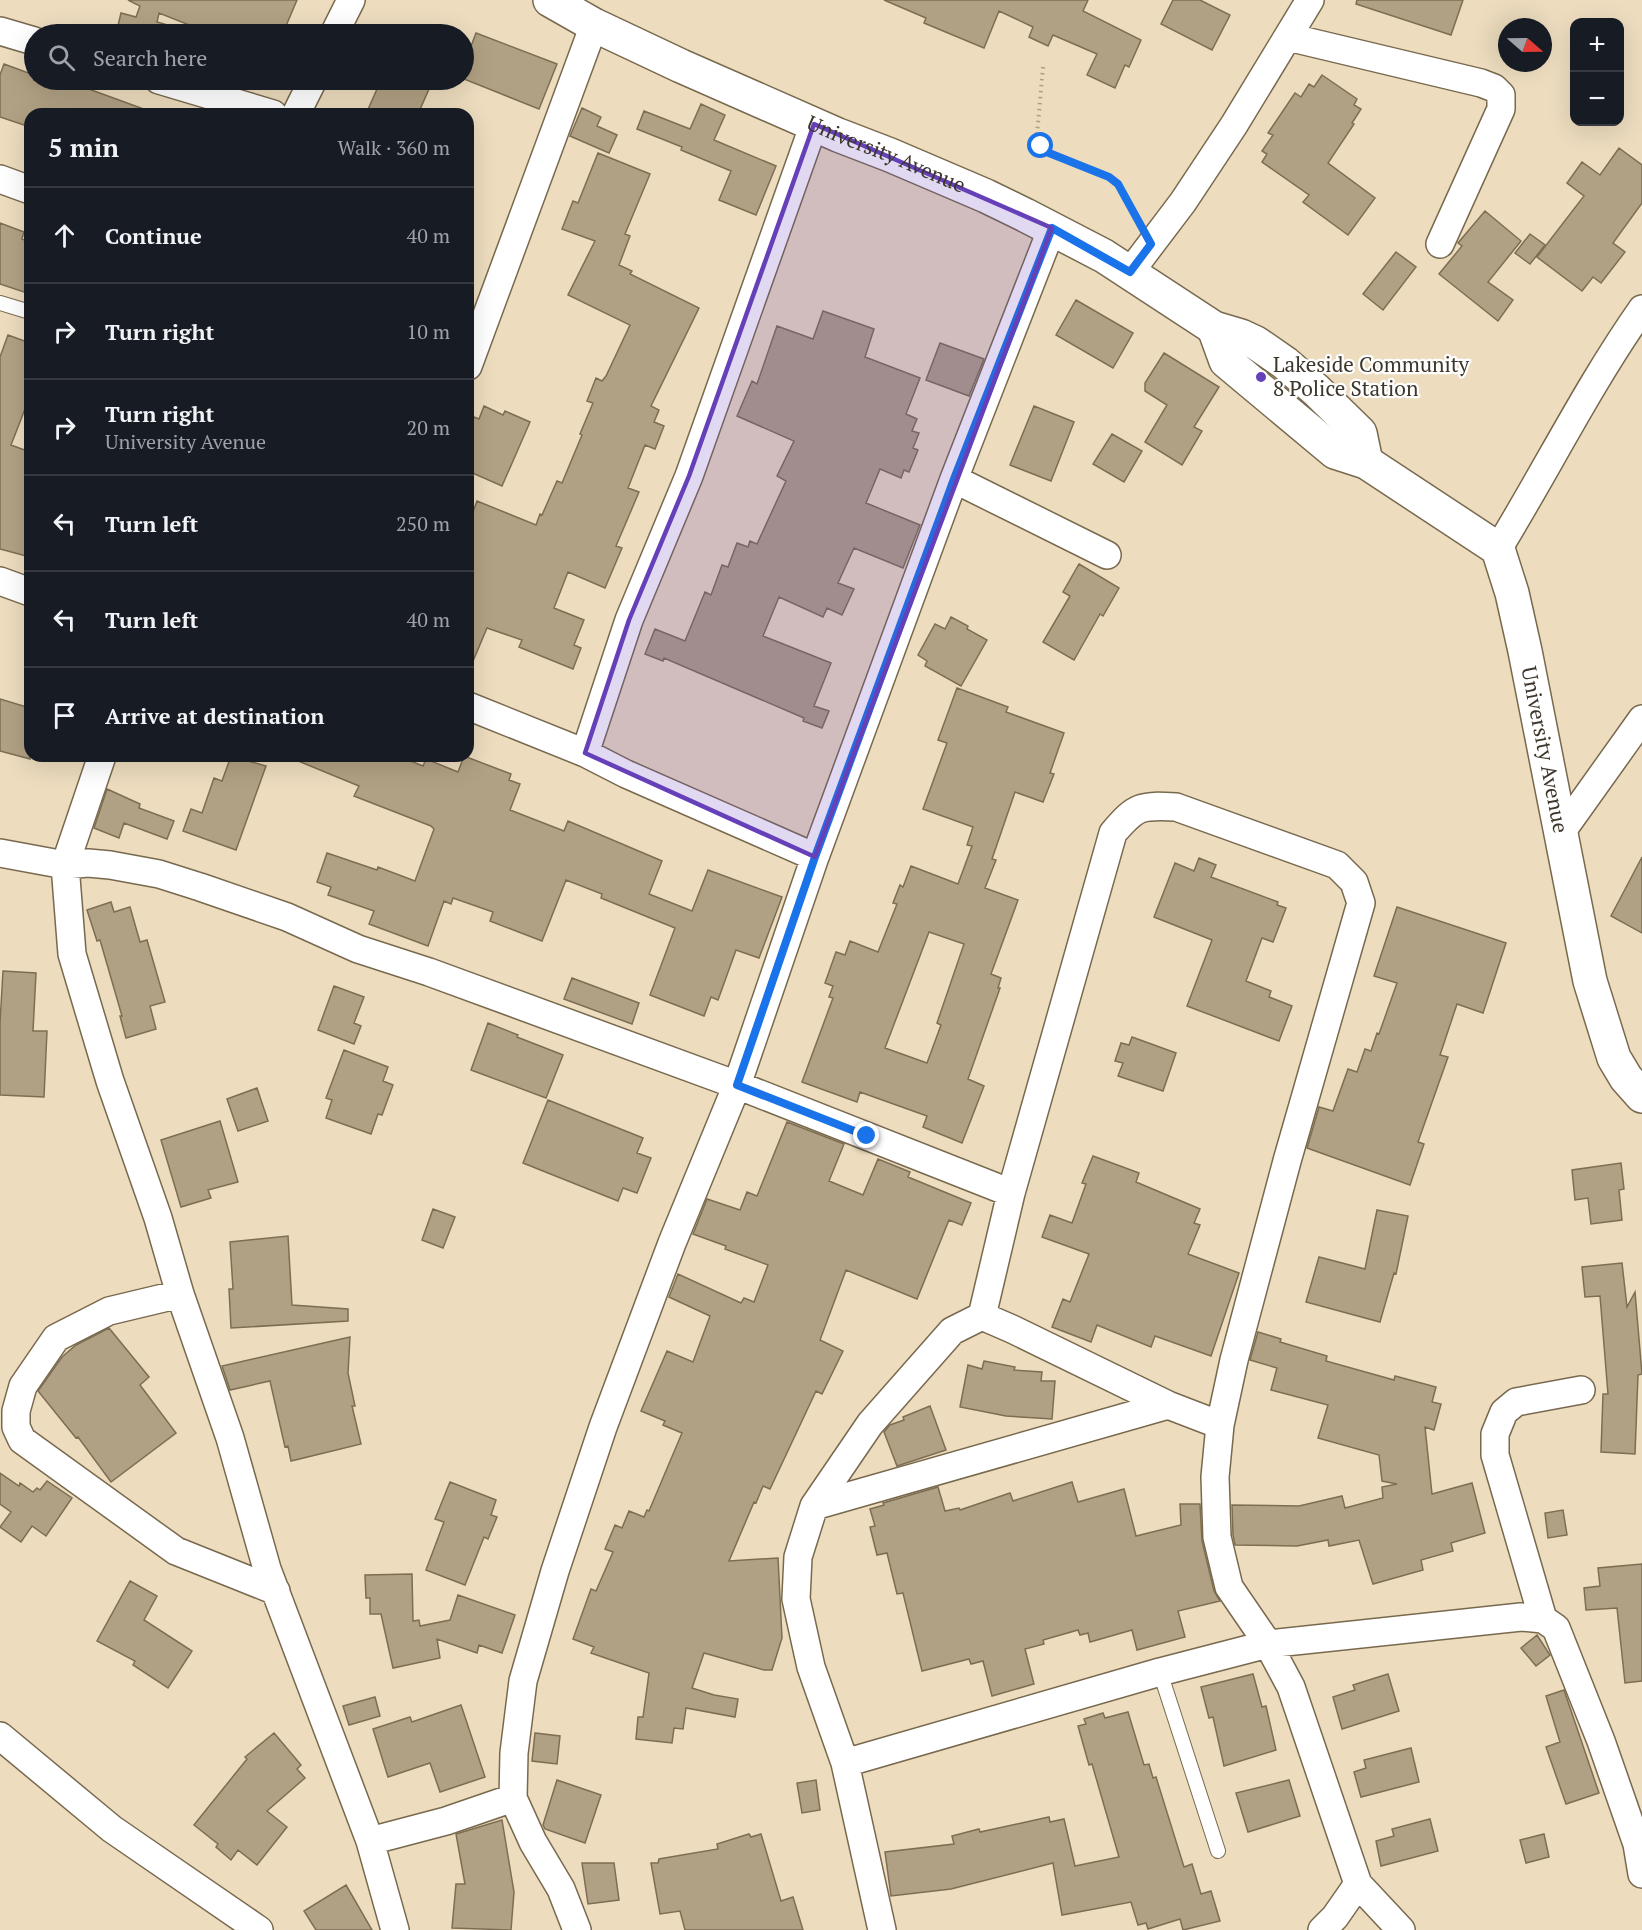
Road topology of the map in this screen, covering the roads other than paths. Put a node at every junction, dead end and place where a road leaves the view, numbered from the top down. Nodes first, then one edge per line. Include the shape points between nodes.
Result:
1 (351, 0) edge
2 (550, 0) edge
3 (1310, 0) edge
4 (339, 24) edge
5 (594, 25) junction
6 (0, 31) edge
7 (1288, 37) junction
8 (24, 38) edge
9 (193, 90) edge
10 (308, 90) edge
11 (253, 108) edge
12 (299, 108) edge
13 (814, 124) junction
14 (0, 179) edge
15 (24, 188) edge
16 (1052, 228) junction
17 (1440, 244) dead end
18 (1130, 272) junction
19 (0, 303) edge
20 (1642, 309) edge
21 (24, 310) edge
22 (474, 350) edge
23 (954, 479) junction
24 (1498, 549) junction
25 (1107, 555) dead end
26 (0, 581) edge
27 (24, 590) edge
28 (474, 708) edge
29 (1642, 719) edge
30 (585, 753) junction
31 (100, 762) edge
32 (1560, 834) junction
33 (0, 853) edge
34 (815, 857) junction
35 (65, 865) junction
36 (737, 1085) junction
37 (1642, 1096) edge
38 (1011, 1193) junction
39 (180, 1294) junction
40 (982, 1316) junction
41 (1581, 1390) dead end
42 (1168, 1405) junction
43 (8, 1420) edge
44 (1220, 1425) junction
45 (814, 1506) junction
46 (276, 1591) junction
47 (1543, 1618) junction
48 (1268, 1644) junction
49 (1160, 1672) junction
50 (0, 1736) edge
51 (845, 1763) junction
52 (513, 1798) junction
53 (370, 1841) junction
54 (1218, 1851) dead end
55 (1642, 1874) edge
56 (1358, 1884) junction
57 (259, 1930) edge
58 (395, 1930) edge
59 (577, 1930) edge
60 (882, 1930) edge
61 (1322, 1930) edge
62 (1401, 1930) edge

1 - 4 street
2 - 5 street, University Avenue
3 - 7 street
5 - 13 street, University Avenue
5 - 22 street
6 - 8 street
7 - 17 street via 1481,83 1501,95 1501,109
7 - 18 street via 1183,202
9 - 11 street
10 - 12 street
13 - 16 street, University Avenue
13 - 30 street via 689,476 629,620
14 - 15 street
16 - 18 street, University Avenue
16 - 23 street
18 - 24 street, University Avenue via 1214,328 1256,343 1317,390 1360,433 1366,462
19 - 21 lane
20 - 24 street
23 - 25 street
23 - 34 street
24 - 32 street, University Avenue via 1525,651
26 - 27 street
28 - 30 street
29 - 32 street
30 - 34 street
31 - 35 street
32 - 37 street, University Avenue via 1590,981 1614,1058
33 - 35 street
34 - 36 street
35 - 36 street via 110,865 159,874 287,917 358,949
35 - 39 street via 72,954
36 - 38 street
36 - 52 street via 663,1265 555,1572 523,1681
38 - 40 street
38 - 44 street via 1113,833 1130,814 1148,805 1176,807 1337,865 1354,882 1360,903 1287,1161
39 - 43 street via 109,1311 56,1338 23,1386
39 - 46 street via 230,1438
40 - 42 street
40 - 45 street via 952,1331 928,1358 870,1424
41 - 47 street via 1516,1402 1503,1413 1495,1434 1495,1455
42 - 44 street
42 - 45 street
43 - 46 street via 22,1440 176,1551
44 - 48 street via 1215,1477 1217,1537 1229,1587
45 - 51 street via 798,1557 796,1599 811,1667
46 - 53 street
47 - 48 street via 1521,1617
47 - 55 street via 1556,1628 1601,1741 1637,1844
48 - 49 street
48 - 56 street via 1291,1687
49 - 51 street
49 - 54 lane
50 - 57 street via 112,1829
51 - 60 street
52 - 53 street
52 - 59 street via 561,1889
53 - 58 street
56 - 61 street
56 - 62 street

